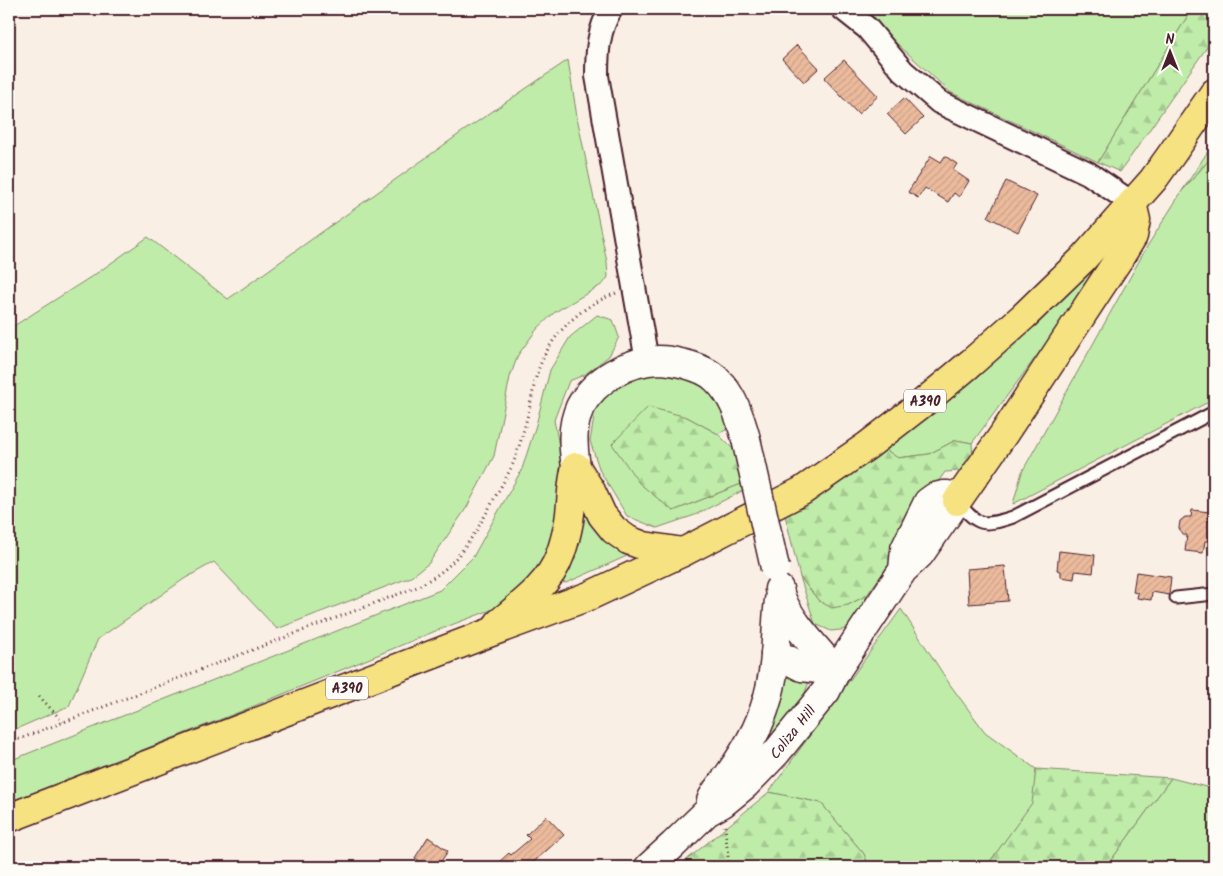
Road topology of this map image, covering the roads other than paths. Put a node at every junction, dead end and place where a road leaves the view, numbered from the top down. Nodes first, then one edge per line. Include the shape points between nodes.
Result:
1 (611, 9) edge
2 (843, 9) edge
3 (1214, 93) edge
4 (1132, 204) junction
5 (647, 361) junction
6 (1214, 412) edge
7 (576, 467) junction
8 (957, 501) junction
9 (683, 552) junction
10 (1214, 594) edge
11 (1176, 598) dead end
12 (486, 634) junction
13 (784, 641) junction
14 (836, 671) junction
15 (715, 807) junction
16 (9, 818) edge
17 (649, 867) edge

1 - 5 street via 600,34 598,76
2 - 4 street via 867,28 903,71 940,102 1088,173
3 - 4 highway, A390 via 1153,180
4 - 8 highway via 1136,220 1133,236
4 - 9 highway, A390 via 1082,260 1024,316 924,402 802,491
5 - 7 street via 613,373 587,396 574,425
5 - 13 street, bridge via 678,362 706,371 731,398 746,440 775,568
6 - 8 lane via 1000,522 981,523 968,515
7 - 9 highway via 602,515 614,530 644,546
7 - 12 highway via 569,520 560,555 552,571 540,587
8 - 14 street, Coliza Hill via 943,495 928,502 905,549 903,570
9 - 12 highway, A390 via 589,596
10 - 11 lane
12 - 16 highway, A390
13 - 14 street
13 - 15 street via 761,718 745,750 713,796
14 - 15 street, Coliza Hill via 826,691 776,753 745,785
15 - 17 street, Coliza Hill

